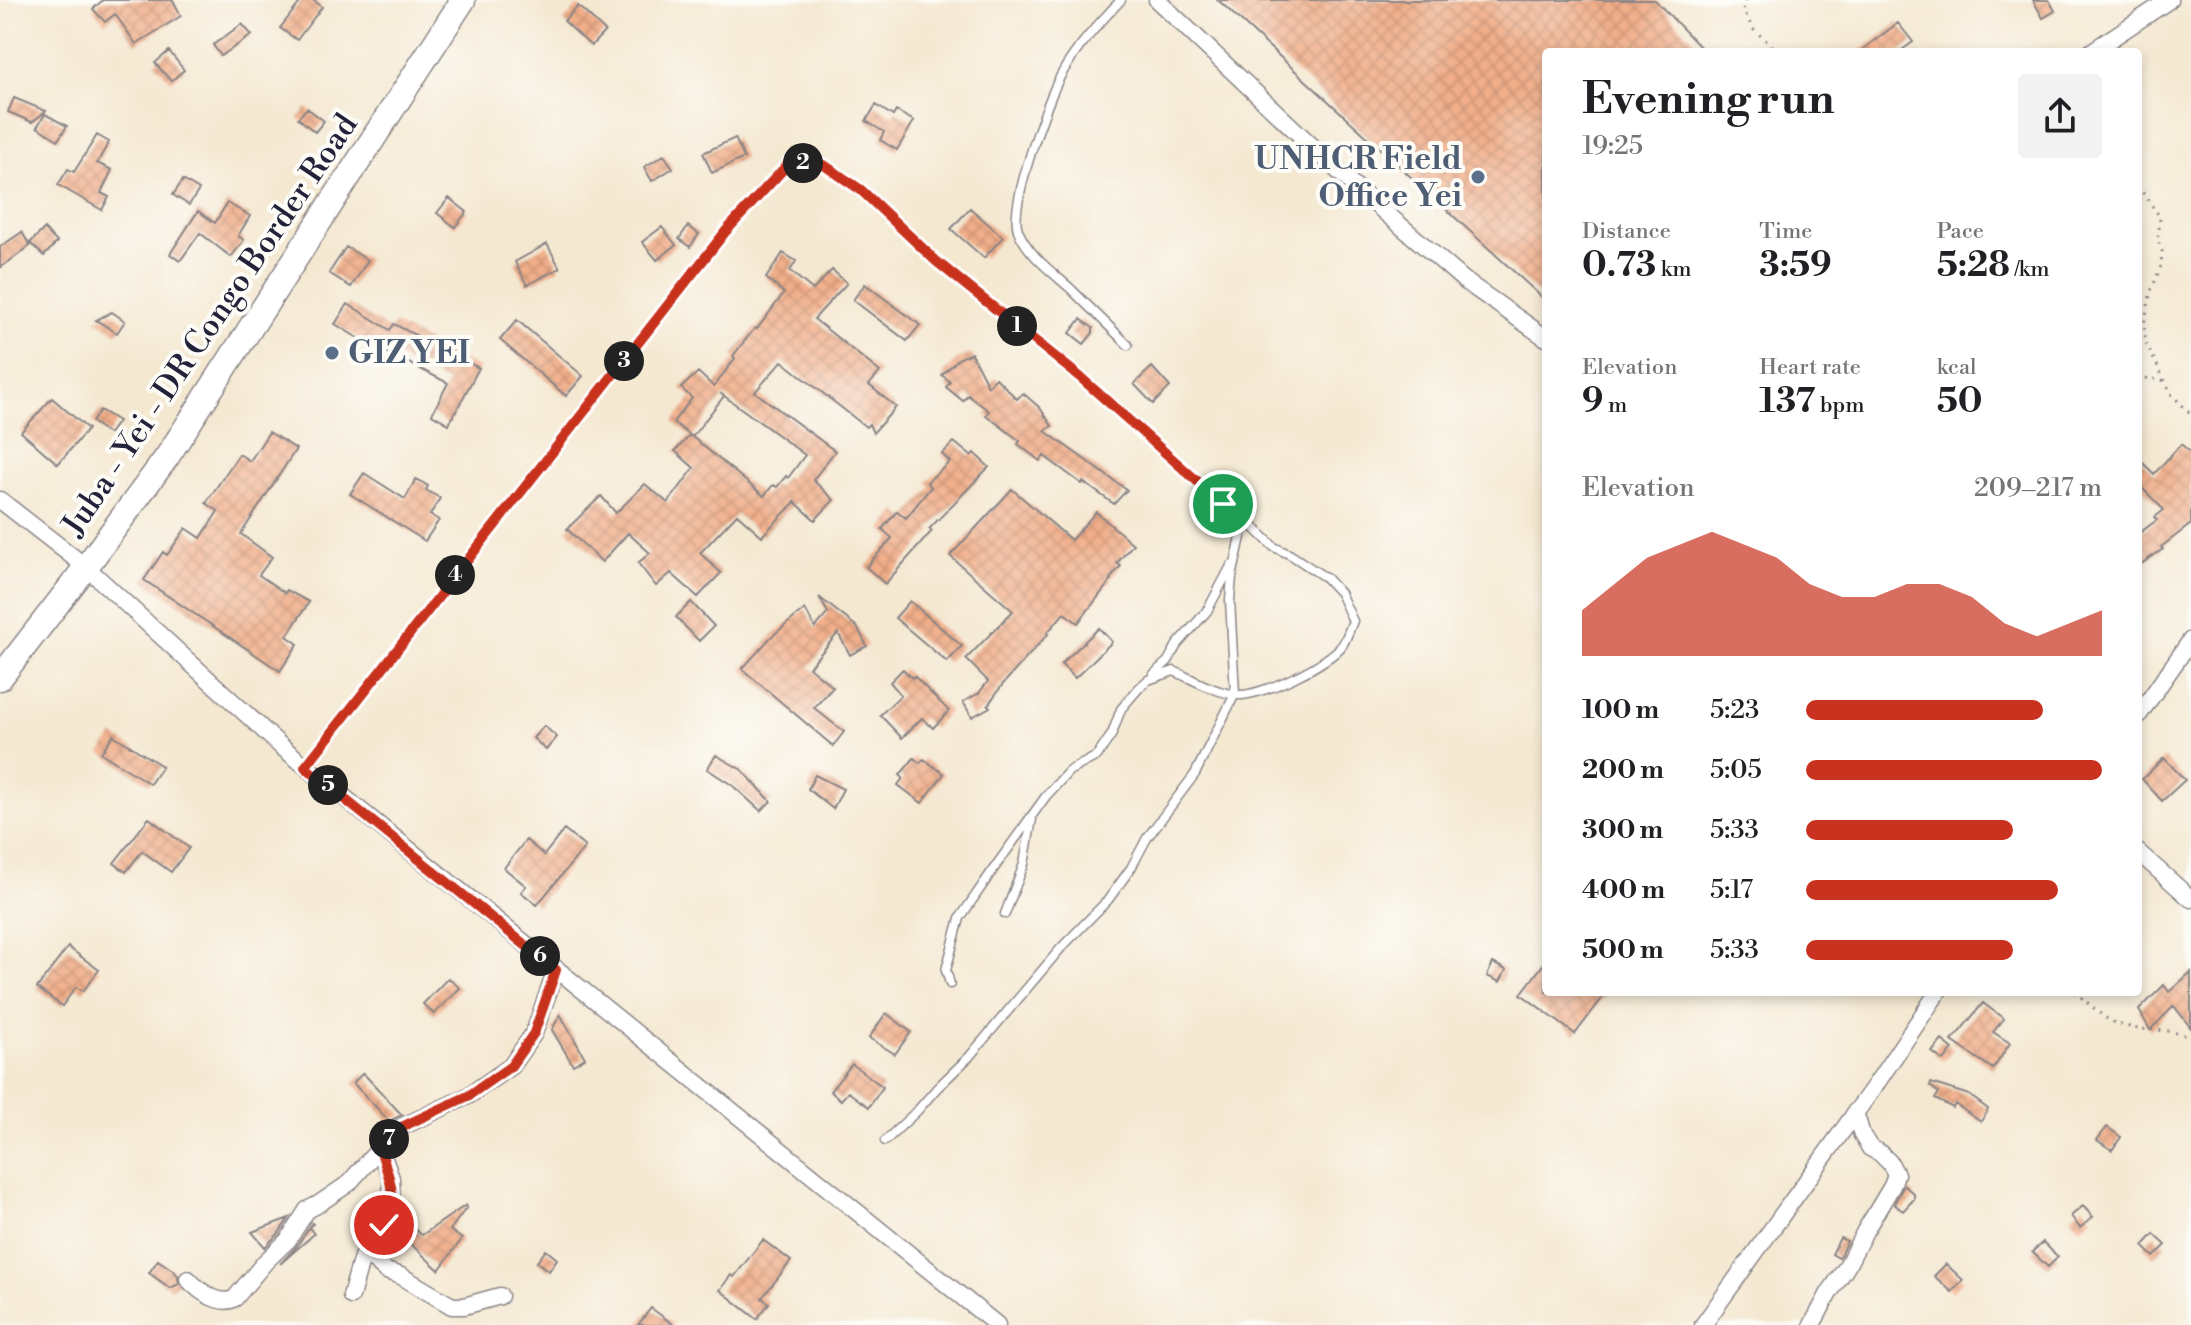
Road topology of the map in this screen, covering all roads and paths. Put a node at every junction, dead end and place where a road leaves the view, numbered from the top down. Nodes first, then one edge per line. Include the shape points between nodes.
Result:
1 (463, 0) edge
2 (1121, 0) edge
3 (1157, 0) edge
4 (1745, 0) edge
5 (2169, 0) edge
6 (1774, 48) edge
7 (2097, 48) edge
8 (2142, 194) edge
9 (2144, 324) junction
10 (2142, 327) edge
11 (1542, 335) edge
12 (1128, 345) dead end
13 (2142, 378) edge
14 (2167, 381) junction
15 (2191, 414) edge
16 (0, 500) edge
17 (1245, 519) junction
18 (1235, 558) junction
19 (86, 567) junction
20 (2191, 640) edge
21 (0, 678) edge
22 (1148, 680) junction
23 (1235, 694) junction
24 (2142, 710) edge
25 (305, 767) junction
26 (1033, 814) junction
27 (2142, 856) edge
28 (2191, 899) edge
29 (1005, 914) dead end
30 (556, 970) junction
31 (950, 984) dead end
32 (1935, 996) edge
33 (2080, 996) edge
34 (2188, 1036) dead end
35 (1855, 1112) junction
36 (885, 1141) dead end
37 (380, 1148) junction
38 (365, 1253) junction
39 (188, 1279) dead end
40 (351, 1296) dead end
41 (500, 1296) dead end
42 (997, 1325) edge
43 (1703, 1325) edge
44 (1812, 1325) edge

1 - 19 main road, Juba - Yei - DR Congo Border Road via 167,457
2 - 12 lane via 1060,77 1017,202 1017,228 1043,265
3 - 11 street via 1351,183 1465,281
4 - 6 path via 1743,10 1753,29
5 - 7 street
8 - 9 path via 2160,217 2162,251
9 - 10 path
9 - 14 path via 2146,343
13 - 14 path
14 - 15 path via 2172,395
16 - 19 street
17 - 18 lane
17 - 23 lane via 1274,547 1326,578 1353,621 1343,645 1315,668 1276,685
17 - 25 lane via 936,261 861,190 824,165 790,162 726,231
18 - 22 lane via 1207,611
18 - 23 lane via 1230,600
19 - 21 main road, Juba - Yei - DR Congo Border Road
19 - 25 street
20 - 24 street
22 - 23 lane via 1174,671
22 - 26 lane via 1121,709 1097,756 1069,771
23 - 36 lane via 1195,774 1108,900 969,1057
25 - 30 street
26 - 29 lane via 1024,864
26 - 31 lane via 960,918 946,970
27 - 28 street
30 - 37 street via 534,1033 511,1066 468,1096 395,1130
30 - 42 street
32 - 35 street
33 - 34 path via 2117,1024
35 - 43 street
35 - 44 street via 1870,1148 1896,1174
37 - 38 street via 391,1178 392,1207
37 - 39 street via 348,1184 307,1210 288,1240 235,1298 220,1301
38 - 40 street
38 - 41 street via 386,1271 452,1306

